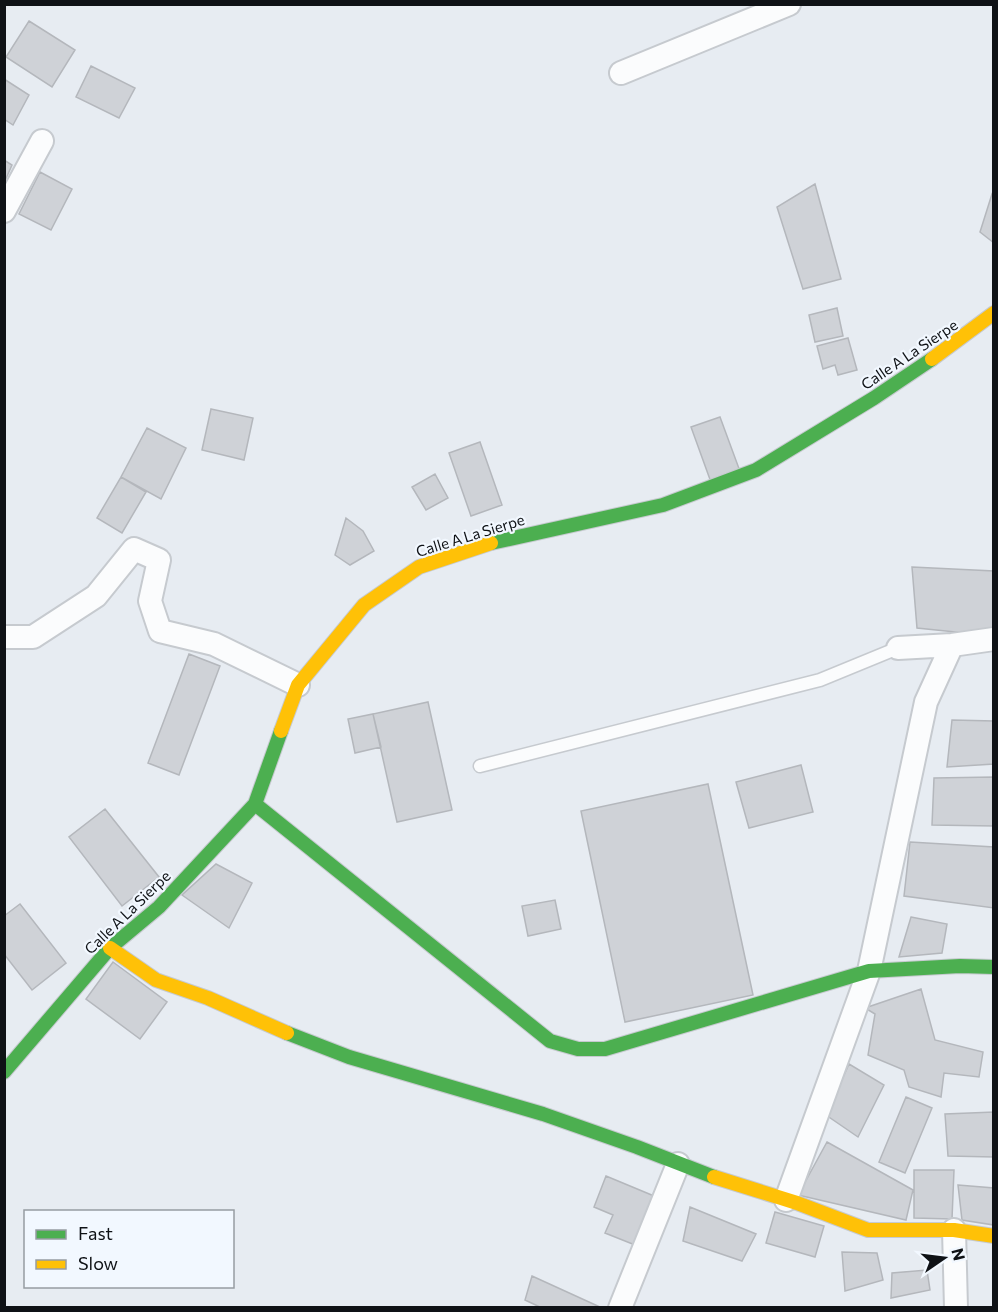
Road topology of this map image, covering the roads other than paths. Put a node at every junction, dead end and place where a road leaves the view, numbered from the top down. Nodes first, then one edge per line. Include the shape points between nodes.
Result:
1 (789, 4) edge
2 (621, 73) dead end
3 (42, 141) dead end
4 (4, 211) edge
5 (993, 313) edge
6 (4, 637) edge
7 (993, 639) edge
8 (952, 645) junction
9 (898, 648) joint
10 (298, 685) junction
11 (480, 766) dead end
12 (255, 804) junction
13 (110, 948) junction
14 (993, 967) edge
15 (870, 971) junction
16 (4, 1072) edge
17 (678, 1164) junction
18 (786, 1200) junction
19 (954, 1230) junction
20 (993, 1236) edge
21 (620, 1308) edge
22 (956, 1308) edge

1 - 2 street
3 - 4 street
5 - 10 street, Calle A La Sierpe via 948,350 756,470 663,505 500,540 419,567 364,605
6 - 10 street via 33,637 96,596 134,549 159,560 150,601 160,631 214,644
7 - 8 street
8 - 9 street
8 - 15 street via 927,702
9 - 11 lane via 820,680
10 - 12 street, Calle A La Sierpe
12 - 13 street, Calle A La Sierpe via 159,907
12 - 15 street via 550,1041 578,1049 605,1049
13 - 16 street, Calle A La Sierpe
13 - 17 street via 156,980 338,1053 543,1114
14 - 15 street
15 - 18 street
17 - 18 street
17 - 21 street
18 - 19 street via 868,1230
19 - 20 street
19 - 22 street

